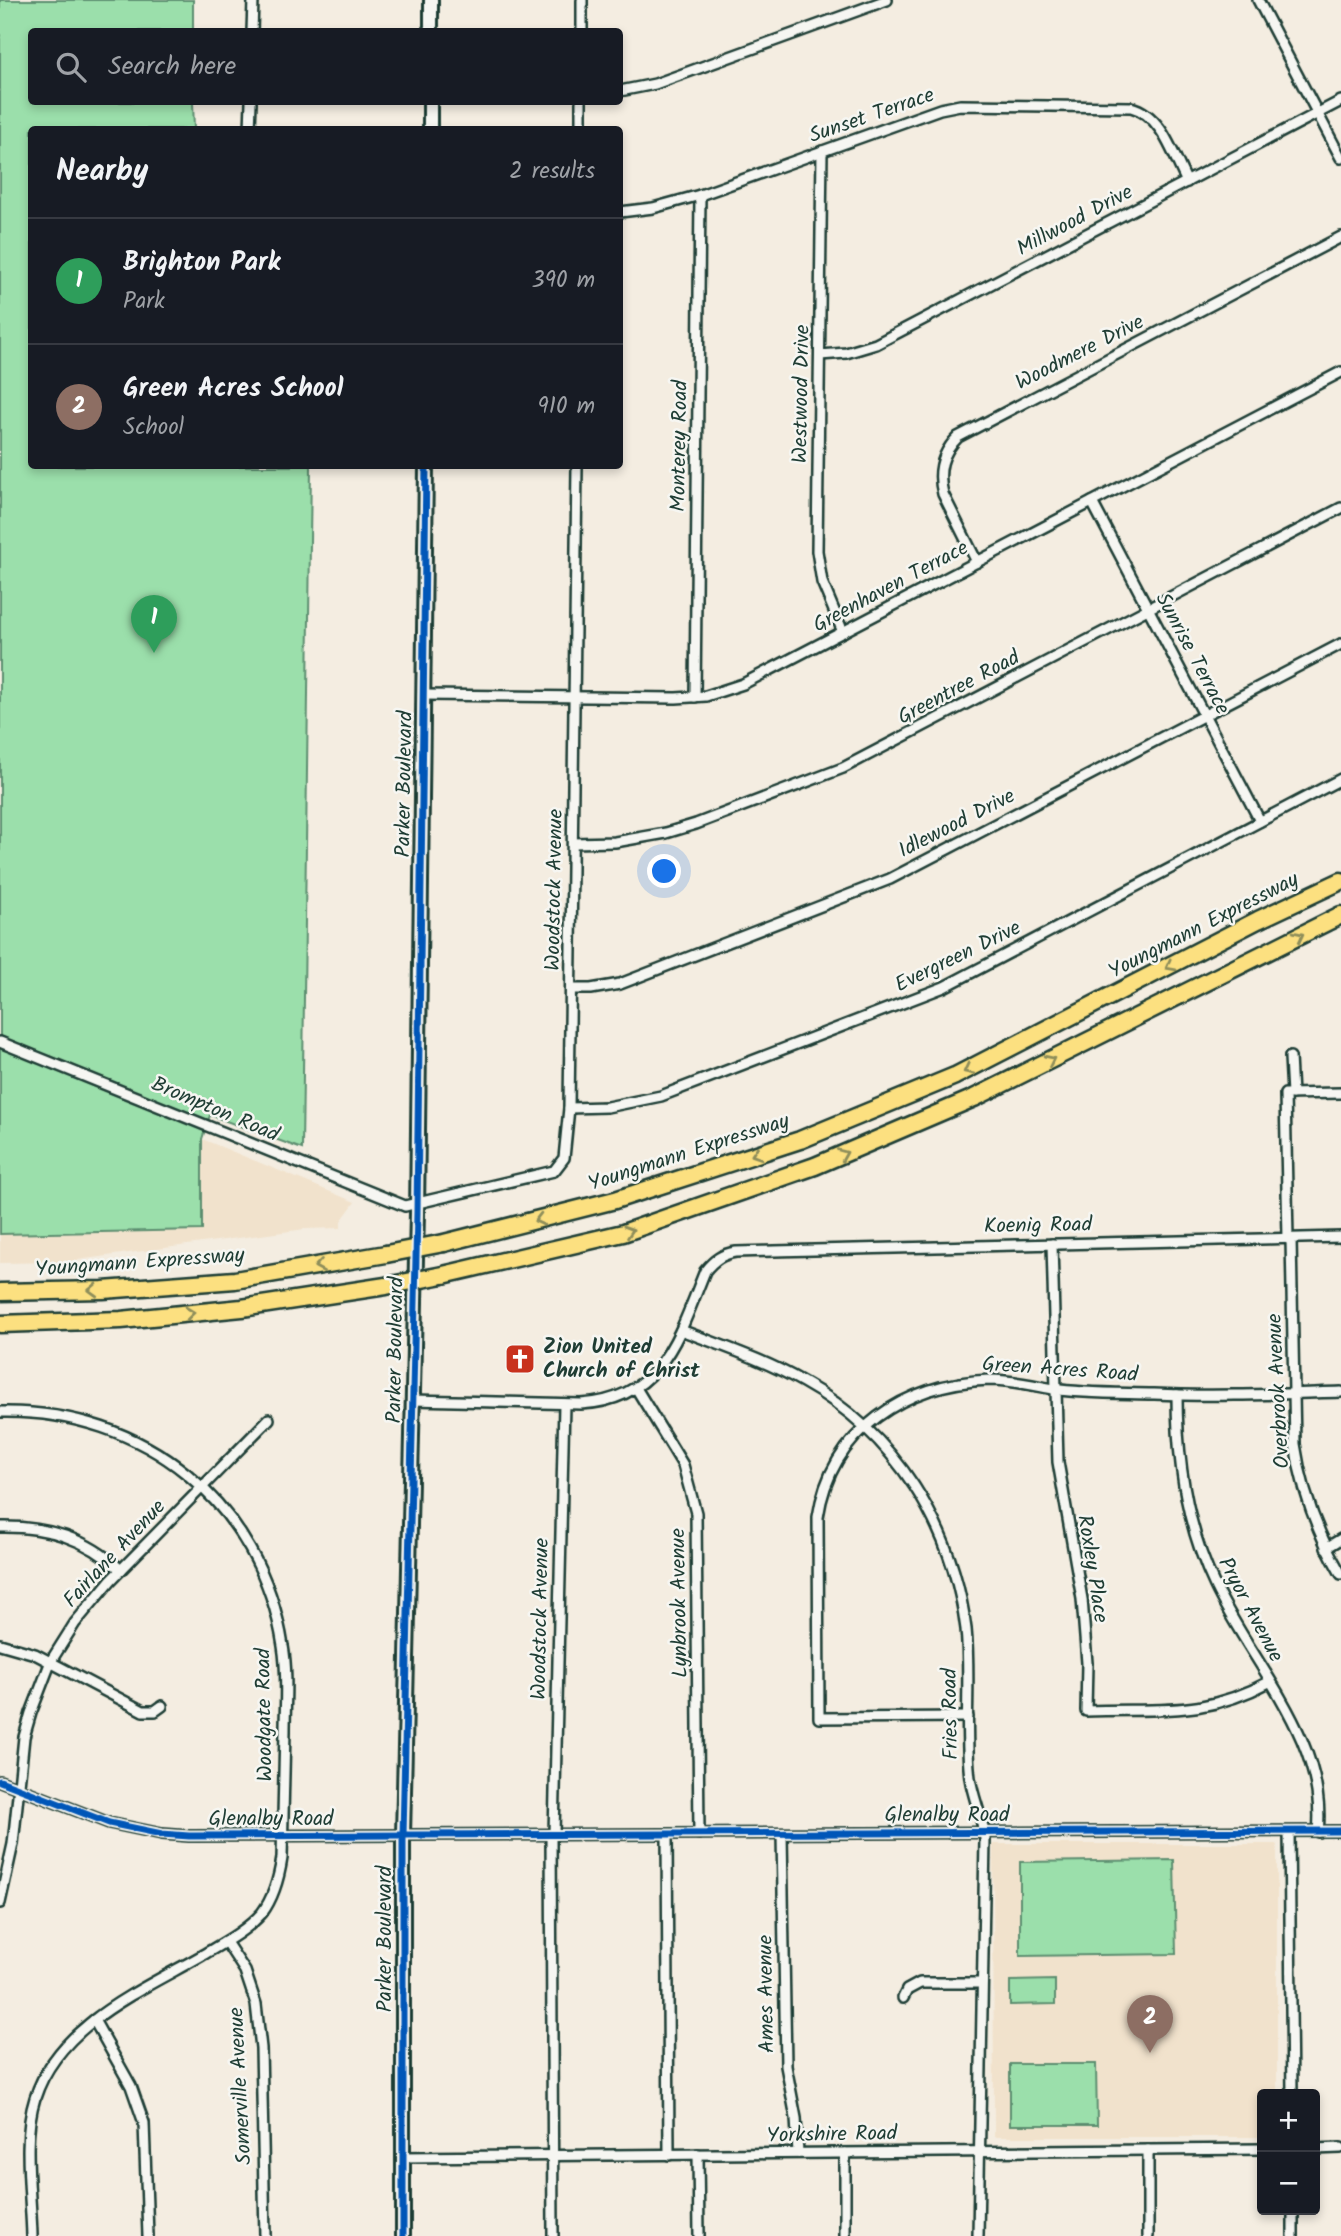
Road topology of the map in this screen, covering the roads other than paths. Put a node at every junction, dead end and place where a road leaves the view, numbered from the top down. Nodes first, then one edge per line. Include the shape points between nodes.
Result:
1 (253, 0) edge
2 (431, 0) edge
3 (582, 0) edge
4 (887, 0) edge
5 (1258, 0) edge
6 (252, 28) edge
7 (431, 28) edge
8 (582, 28) edge
9 (623, 90) edge
10 (1341, 101) edge
11 (251, 105) edge
12 (430, 105) edge
13 (581, 105) edge
14 (1317, 113) junction
15 (250, 126) edge
16 (429, 126) edge
17 (581, 126) edge
18 (822, 151) junction
19 (1341, 158) edge
20 (1187, 182) junction
21 (700, 195) junction
22 (623, 212) edge
23 (1341, 237) edge
24 (820, 355) junction
25 (1341, 372) edge
26 (426, 469) edge
27 (577, 469) edge
28 (1092, 502) junction
29 (1341, 508) edge
30 (977, 562) junction
31 (1148, 608) junction
32 (843, 632) junction
33 (1341, 644) edge
34 (424, 695) junction
35 (575, 696) junction
36 (695, 698) junction
37 (1205, 716) junction
38 (1341, 779) edge
39 (1260, 821) junction
40 (573, 843) junction
41 (1341, 881) edge
42 (1341, 915) edge
43 (572, 989) junction
44 (0, 1042) edge
45 (1290, 1057) dead end
46 (1341, 1093) edge
47 (1292, 1094) junction
48 (569, 1108) junction
49 (417, 1203) junction
50 (1341, 1237) edge
51 (1289, 1239) junction
52 (1052, 1244) junction
53 (0, 1293) edge
54 (0, 1324) edge
55 (681, 1330) junction
56 (636, 1388) junction
57 (1055, 1389) junction
58 (1341, 1392) edge
59 (1294, 1394) junction
60 (1177, 1395) junction
61 (412, 1400) junction
62 (564, 1404) junction
63 (0, 1412) edge
64 (269, 1419) dead end
65 (864, 1427) junction
66 (203, 1487) junction
67 (0, 1527) edge
68 (1341, 1539) edge
69 (1325, 1548) junction
70 (121, 1570) junction
71 (1341, 1574) edge
72 (0, 1644) edge
73 (51, 1661) junction
74 (1269, 1682) junction
75 (162, 1706) dead end
76 (968, 1717) junction
77 (0, 1781) edge
78 (18, 1787) junction
79 (1341, 1831) edge
80 (1289, 1832) junction
81 (1318, 1832) junction
82 (984, 1833) junction
83 (552, 1834) junction
84 (667, 1834) junction
85 (699, 1834) junction
86 (782, 1834) junction
87 (283, 1836) junction
88 (403, 1836) junction
89 (0, 1903) edge
90 (226, 1942) junction
91 (982, 1983) junction
92 (903, 1998) dead end
93 (94, 2020) junction
94 (1292, 2089) edge
95 (1341, 2148) edge
96 (1257, 2149) edge
97 (1320, 2149) edge
98 (1148, 2150) junction
99 (979, 2151) junction
100 (799, 2153) junction
101 (845, 2153) junction
102 (698, 2154) junction
103 (669, 2155) junction
104 (553, 2156) junction
105 (402, 2157) junction
106 (1293, 2215) edge
107 (32, 2236) edge
108 (148, 2236) edge
109 (265, 2236) edge
110 (403, 2236) edge
111 (553, 2236) edge
112 (699, 2236) edge
113 (845, 2236) edge
114 (978, 2236) edge
115 (1149, 2236) edge
116 (1293, 2236) edge

1 - 6 street
2 - 7 street
3 - 8 street
4 - 9 street via 655,84
5 - 14 street
10 - 14 street, Millwood Drive
11 - 15 street
12 - 16 street
13 - 17 street
14 - 19 street
14 - 20 street, Millwood Drive
18 - 20 street, Sunset Terrace via 960,105 1131,107 1156,122
18 - 21 street, Sunset Terrace
18 - 24 street, Westwood Drive
20 - 24 street, Millwood Drive via 876,344
21 - 22 street, Sunset Terrace
21 - 36 street, Monterey Road
23 - 30 street, Woodmere Drive via 958,437 942,461 940,484
24 - 32 street, Westwood Drive via 817,551 822,582
25 - 28 street, Greenhaven Terrace
26 - 34 street, Parker Boulevard
27 - 35 street, Woodstock Avenue
28 - 30 street, Greenhaven Terrace
28 - 31 street, Sunrise Terrace
29 - 31 street, Greentree Road
30 - 32 street, Greenhaven Terrace
31 - 37 street, Sunrise Terrace
31 - 40 street, Greentree Road via 843,768 666,833
32 - 36 street, Greenhaven Terrace via 743,684
33 - 37 street, Idlewood Drive
34 - 35 street, Greenhaven Terrace
34 - 49 street, Parker Boulevard
35 - 36 street, Greenhaven Terrace
35 - 40 street, Woodstock Avenue
37 - 39 street, Sunrise Terrace
37 - 43 street, Idlewood Drive via 890,879 620,984
38 - 39 street, Evergreen Drive
39 - 48 street, Evergreen Drive via 944,987 661,1096 607,1107
40 - 43 street, Woodstock Avenue
41 -> 53 highway, Youngmann Expressway, bridge via 955,1076 800,1140 615,1200 444,1243 235,1280
54 -> 42 highway, bridge via 121,1320 242,1308 443,1275 623,1233 815,1166 974,1098
43 - 48 street, Woodstock Avenue
44 - 49 street, Brompton Road via 353,1186 405,1206
45 - 47 street
46 - 47 street
47 - 51 street, Overbrook Avenue via 1285,1094
48 - 49 street, Woodstock Avenue via 564,1158 554,1171
49 - 61 street, Parker Boulevard
50 - 51 street, Koenig Road
51 - 52 street, Koenig Road
51 - 59 street, Overbrook Avenue
52 - 55 street, Koenig Road via 736,1252 718,1258 705,1271
52 - 57 street, Roxley Place
55 - 56 street via 662,1364
55 - 65 street, Fries Road via 802,1381
56 - 62 street via 599,1403
56 - 85 street, Lynbrook Avenue via 683,1465 696,1513
57 - 60 street, Green Acres Road
57 - 65 street, Green Acres Road via 993,1380 953,1384 906,1401
57 - 74 street, Roxley Place via 1059,1471 1082,1599 1086,1711 1188,1710 1234,1699
58 - 59 street, Green Acres Road
59 - 60 street, Green Acres Road
59 - 69 street, Overbrook Avenue via 1299,1471
60 - 74 street, Pryor Avenue via 1179,1456 1195,1535 1226,1608
61 - 62 street
61 - 88 street, Parker Boulevard
62 - 83 street, Woodstock Avenue
63 - 66 street, Woodgate Road via 47,1413 118,1432 167,1458
64 - 66 street, Fairlane Avenue
65 - 76 street, Fries Road via 914,1485 944,1542 963,1609
65 - 76 street, Green Acres Road via 833,1465 818,1517 819,1718
66 - 70 street, Fairlane Avenue
66 - 87 street, Woodgate Road via 254,1554 280,1626 286,1669
67 - 70 street via 61,1533 97,1551
68 - 69 street
69 - 71 street, Overbrook Avenue
70 - 73 street, Fairlane Avenue via 75,1623
72 - 73 street
73 - 75 street via 143,1711
73 - 78 street, Fairlane Avenue via 24,1737
74 - 81 street, Pryor Avenue via 1313,1767 1320,1798
76 - 82 street, Fries Road via 970,1777
77 - 78 street, Glenalby Road
78 - 87 street, Glenalby Road via 135,1830 189,1836
78 - 89 street, Fairlane Avenue via 13,1844
79 - 81 street, Glenalby Road
80 - 81 street, Glenalby Road
80 - 82 street, Glenalby Road
80 - 94 street
82 - 86 street, Glenalby Road
82 - 91 street, Fries Road
83 - 84 street, Glenalby Road
83 - 88 street, Glenalby Road
83 - 104 street, Woodstock Avenue
84 - 85 street, Glenalby Road
84 - 103 street
85 - 86 street, Glenalby Road
86 - 100 street, Ames Avenue via 786,2066
87 - 88 street, Glenalby Road
87 - 90 street, Woodgate Road via 280,1873 269,1903
88 - 105 street, Parker Boulevard
90 - 93 street, Woodgate Road
90 - 109 street, Somerville Avenue via 245,1971 256,2004
91 - 92 street via 920,1983
91 - 99 street, Fries Road
93 - 107 street, Woodgate Road via 50,2066 35,2098 29,2132
93 - 108 street via 126,2075 144,2123
95 - 97 street
96 - 98 street, Yorkshire Road
98 - 99 street, Yorkshire Road
98 - 115 street
99 - 101 street, Yorkshire Road
99 - 114 street, Fries Road
100 - 101 street, Yorkshire Road
100 - 102 street, Yorkshire Road
101 - 113 street
102 - 103 street, Yorkshire Road
102 - 112 street
103 - 104 street, Yorkshire Road
104 - 105 street, Yorkshire Road
104 - 111 street, Woodstock Avenue
105 - 110 street, Parker Boulevard
106 - 116 street

